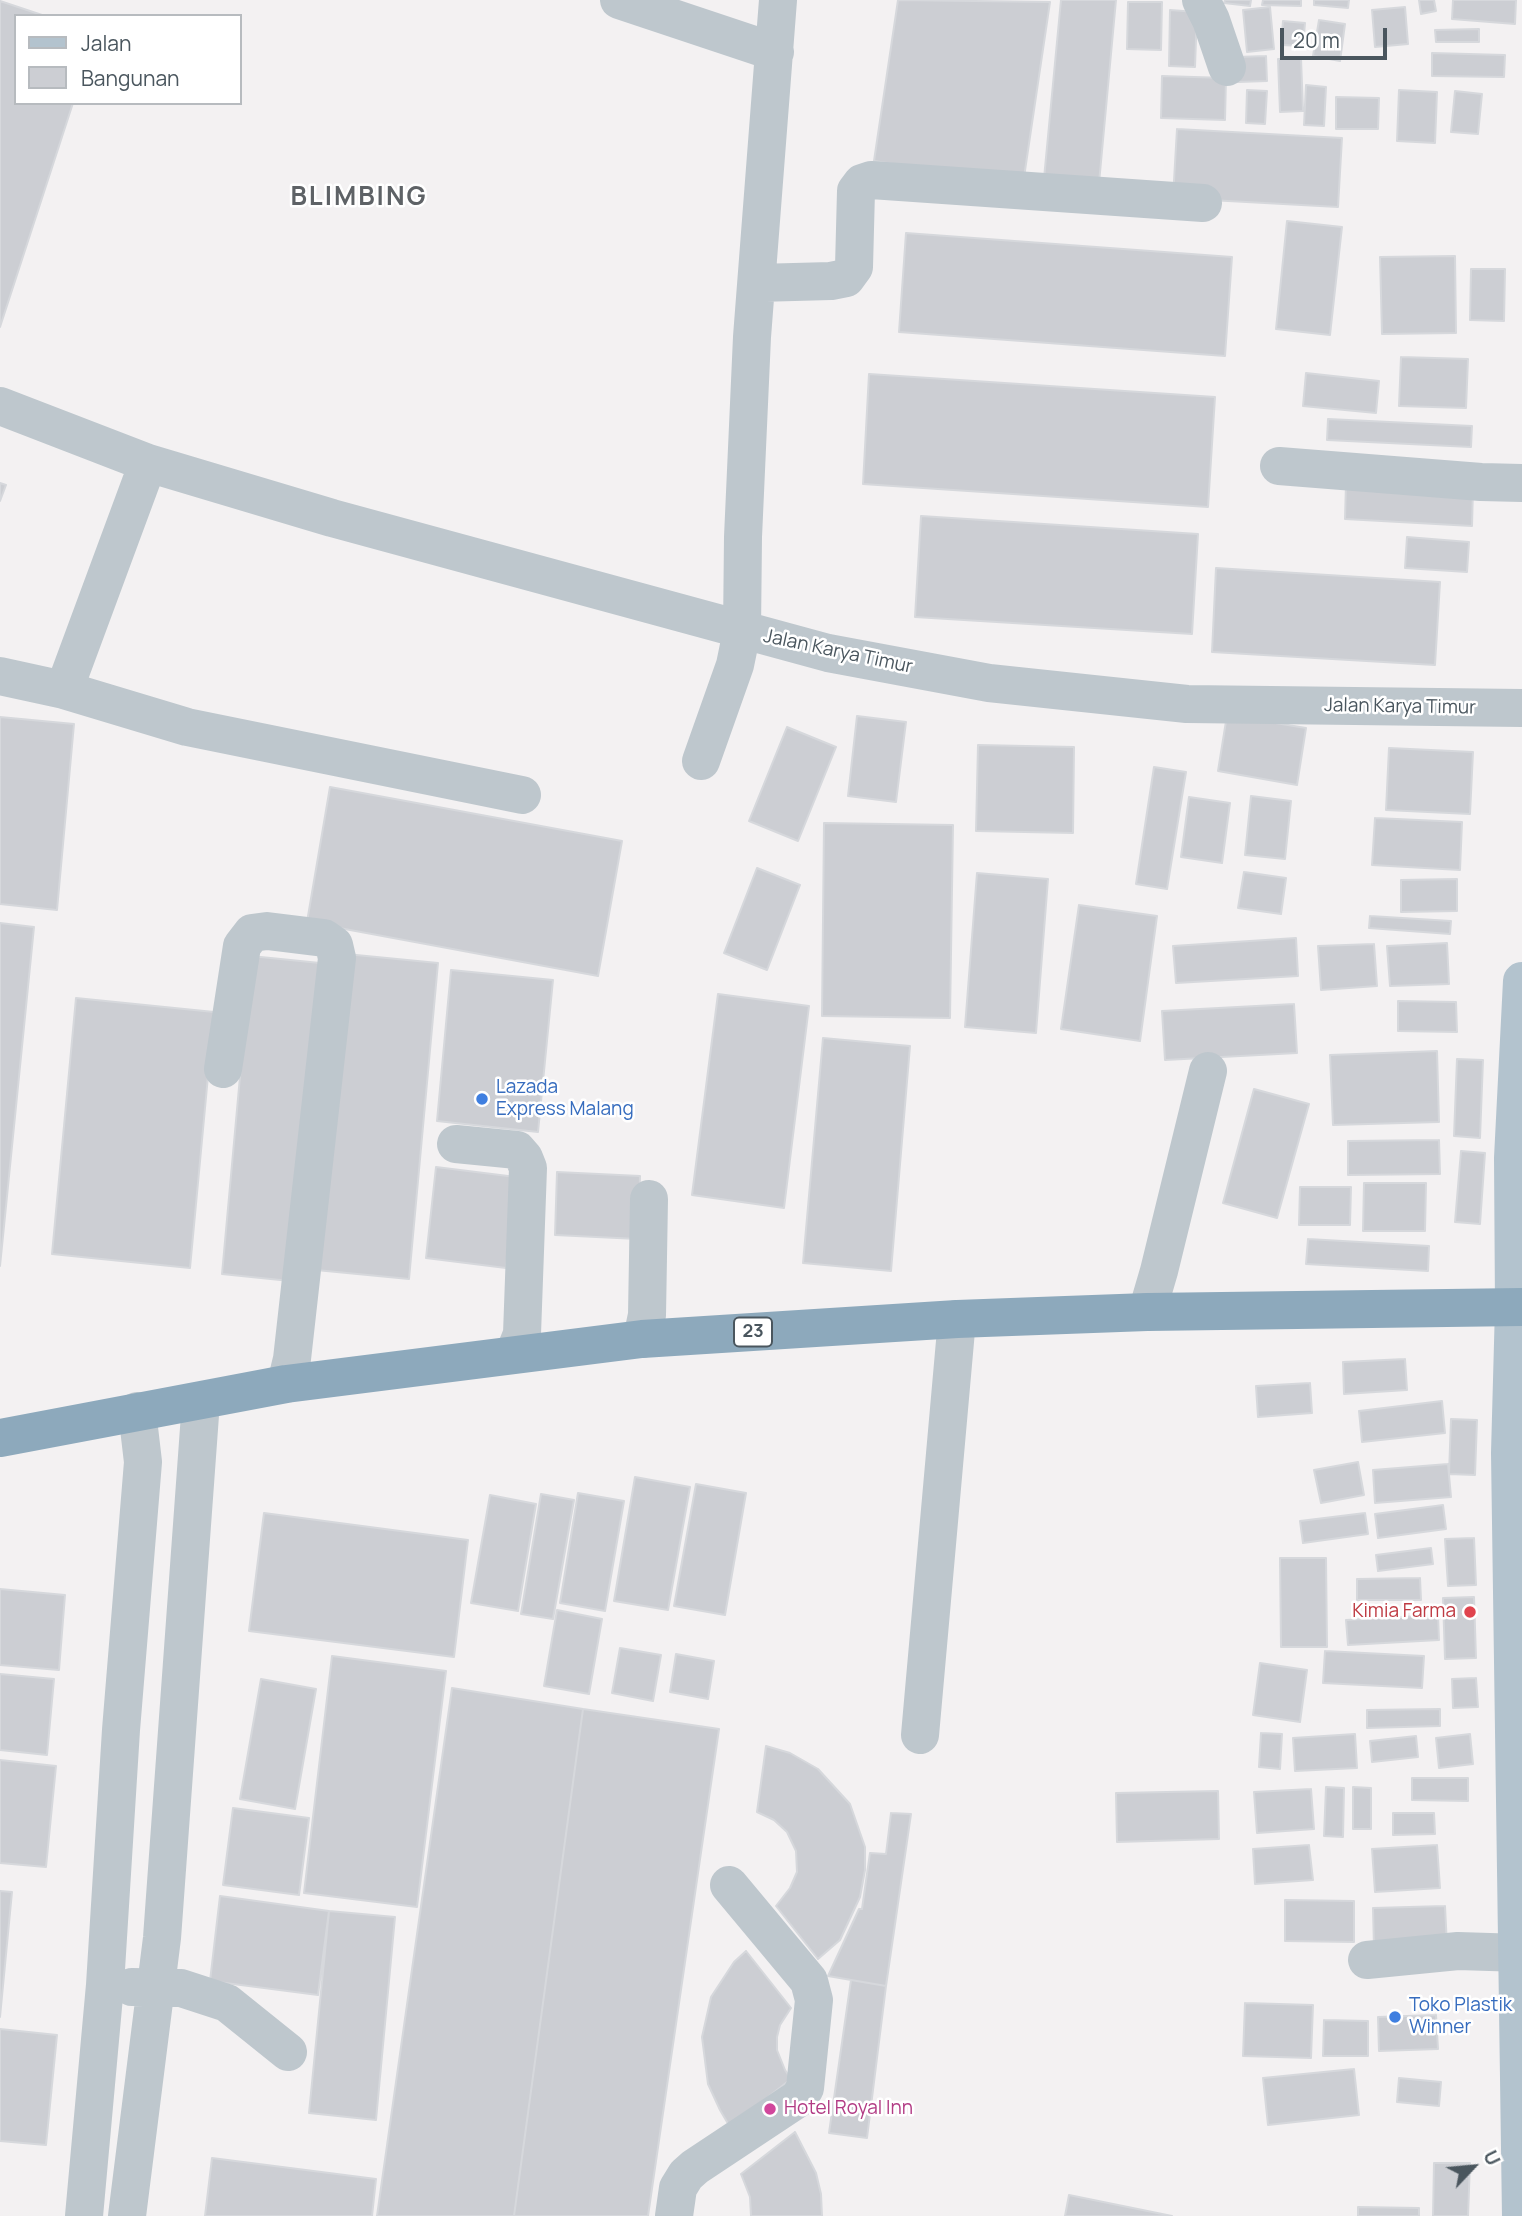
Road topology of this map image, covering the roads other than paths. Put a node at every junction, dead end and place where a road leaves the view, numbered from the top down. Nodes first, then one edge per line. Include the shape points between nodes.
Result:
1 (619, 0) edge
2 (778, 0) edge
3 (1201, 0) edge
4 (775, 52) junction
5 (1227, 67) dead end
6 (1203, 203) dead end
7 (757, 284) junction
8 (0, 406) edge
9 (148, 463) junction
10 (1279, 466) dead end
11 (1522, 483) edge
12 (742, 631) junction
13 (0, 676) edge
14 (65, 690) junction
15 (1522, 708) edge
16 (701, 761) dead end
17 (522, 795) dead end
18 (1522, 981) edge
19 (223, 1069) dead end
20 (1208, 1071) dead end
21 (1518, 1124) edge
22 (456, 1144) dead end
23 (649, 1199) dead end
24 (1518, 1307) edge
25 (1147, 1312) junction
26 (957, 1319) junction
27 (642, 1339) junction
28 (514, 1354) junction
29 (286, 1384) junction
30 (201, 1401) junction
31 (137, 1411) junction
32 (0, 1438) edge
33 (919, 1735) dead end
34 (729, 1885) dead end
35 (1520, 1953) edge
36 (1367, 1960) dead end
37 (106, 1986) junction
38 (155, 1989) junction
39 (288, 2052) dead end
40 (84, 2216) edge
41 (127, 2216) edge
42 (674, 2216) edge
43 (1521, 2216) edge

1 - 4 street
2 - 4 street, Jalan Karya Timur
3 - 5 street
4 - 7 street, Jalan Karya Timur
6 - 7 street via 872,180 856,191 854,267 846,278
7 - 12 street, Jalan Karya Timur
8 - 9 street
9 - 12 street
9 - 14 street
10 - 11 street
12 - 15 street, Jalan Karya Timur via 828,653 989,683 1187,704
12 - 16 street via 735,665
13 - 14 street
14 - 17 street via 187,727
18 - 21 main road
19 - 29 street via 242,946 252,933 324,938 334,945 337,958
20 - 25 street
21 - 24 main road
22 - 28 street via 517,1150 528,1168 522,1334
23 - 27 street via 647,1315
24 - 25 highway, 23
24 - 35 main road via 1510,1453
25 - 26 highway, 23
26 - 27 highway, 23
26 - 33 street
27 - 28 highway, 23
28 - 29 highway, 23
29 - 30 highway, 23
30 - 31 highway, 23
30 - 38 street
31 - 32 highway, 23
31 - 37 street via 143,1462
34 - 42 street via 808,1980 814,2000 805,2088 799,2098 686,2175 678,2188
35 - 36 street via 1458,1951
35 - 43 main road
37 - 38 street
37 - 40 street
38 - 39 street via 181,1989 228,2003
38 - 41 street

